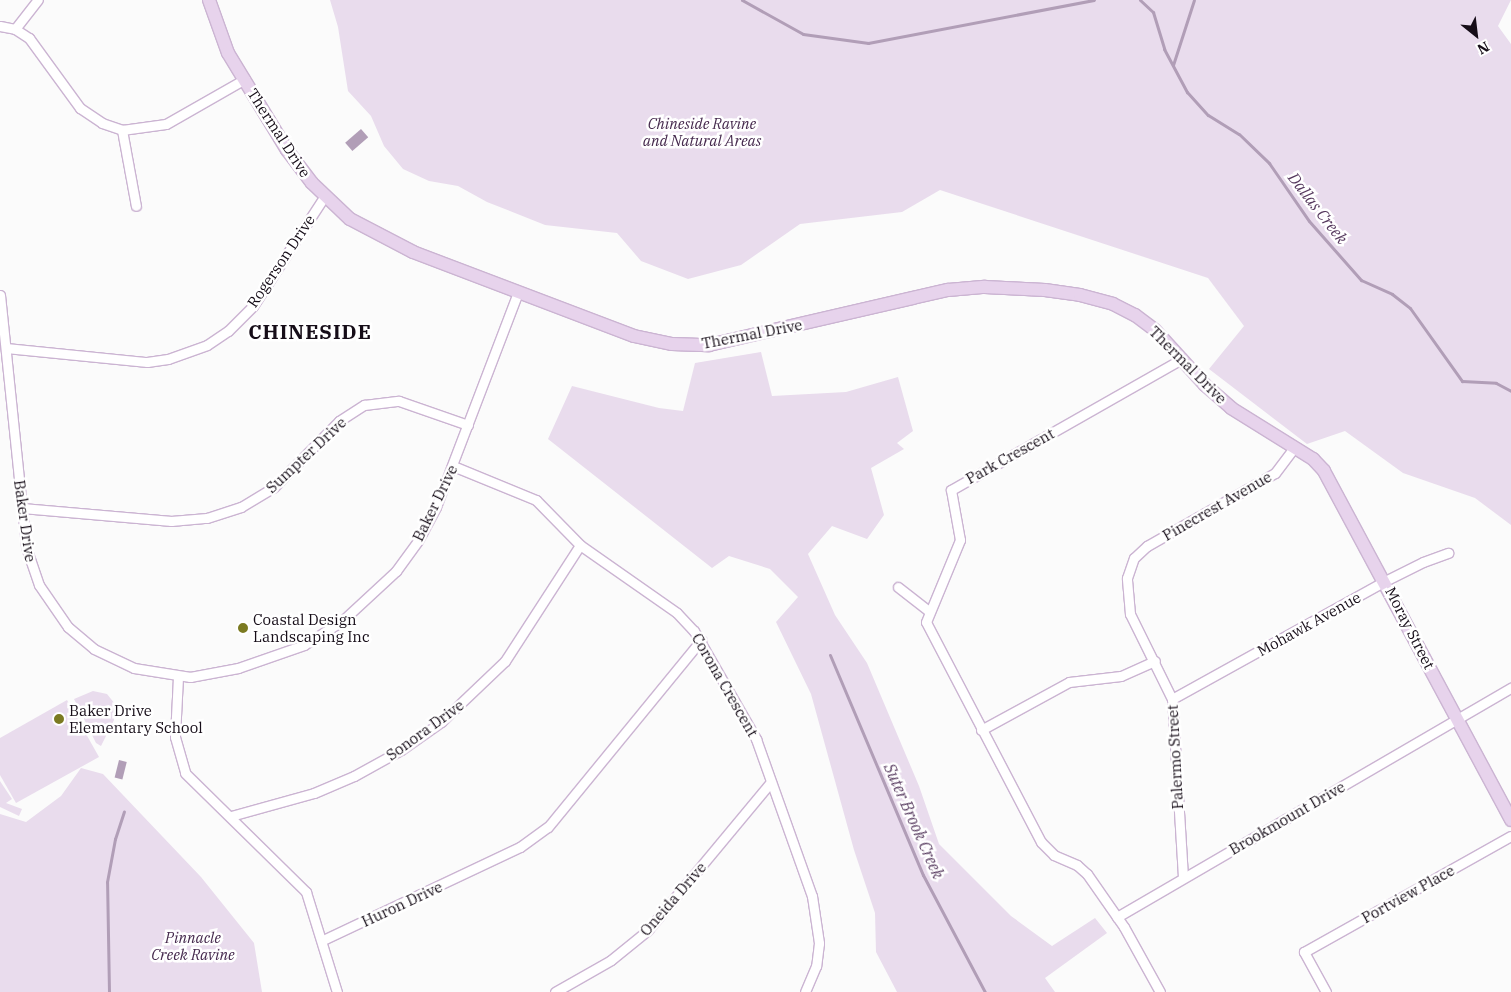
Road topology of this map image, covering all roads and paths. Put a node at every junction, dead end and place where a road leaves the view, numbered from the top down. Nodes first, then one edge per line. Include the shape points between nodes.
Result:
1 (38, 0) edge
2 (209, 0) edge
3 (0, 26) edge
4 (15, 29) junction
5 (244, 79) junction
6 (122, 130) junction
7 (324, 196) junction
8 (136, 206) dead end
9 (518, 292) junction
10 (0, 295) edge
11 (6, 348) junction
12 (1182, 359) junction
13 (468, 424) junction
14 (1294, 448) junction
15 (453, 466) junction
16 (22, 508) junction
17 (1157, 540) joint
18 (580, 545) junction
19 (1448, 553) dead end
20 (1385, 582) junction
21 (898, 587) dead end
22 (929, 611) junction
23 (700, 640) junction
24 (1155, 661) junction
25 (178, 677) junction
26 (1511, 688) edge
27 (1172, 699) junction
28 (1458, 721) junction
29 (981, 730) junction
30 (771, 782) junction
31 (231, 816) junction
32 (1511, 820) edge
33 (1511, 836) edge
34 (1182, 877) junction
35 (1117, 917) junction
36 (322, 940) junction
37 (337, 992) edge
38 (555, 992) edge
39 (805, 992) edge
40 (1160, 992) edge
41 (1326, 992) edge

1 - 4 street
2 - 5 street, Thermal Drive via 228,53
3 - 4 street
4 - 6 street via 34,44 80,108 102,123
5 - 6 street via 166,124
5 - 7 street, Thermal Drive via 294,161
6 - 8 street
7 - 9 street, Thermal Drive via 374,234
7 - 11 street, Rogerson Drive via 254,306 228,331 206,345 168,359 146,362
9 - 12 street, Thermal Drive via 646,340 697,345 726,342 948,290 1004,287 1045,290 1088,297 1127,311 1154,330
9 - 13 street, Baker Drive
10 - 11 street, Baker Drive
11 - 16 street, Baker Drive
12 - 14 street, Thermal Drive via 1231,408
12 - 22 street, Park Crescent via 951,490 960,540
13 - 15 street, Baker Drive
13 - 16 street, Sumpter Drive via 399,401 364,405 339,421 274,488 241,507 207,518 171,521
14 - 17 street, Pinecrest Avenue via 1275,473
14 - 20 street, Moray Street via 1313,459 1329,478
15 - 18 street, Corona Crescent via 536,500
15 - 25 street, Baker Drive via 436,507 408,556 384,584 342,621 288,653 238,668
16 - 25 street, Baker Drive via 26,547 34,575 44,595 68,627 86,643 116,660 134,668
17 - 24 street, Palermo Street via 1134,558 1126,584 1130,614
18 - 23 street, Corona Crescent via 677,613
18 - 31 street, Sonora Drive via 505,661 441,722 401,750 354,776 314,793
19 - 20 street, Mohawk Avenue
20 - 27 street, Mohawk Avenue
20 - 28 street, Moray Street
21 - 22 street
22 - 29 street, Park Crescent via 927,628
23 - 30 street, Corona Crescent via 756,740
23 - 36 street, Huron Drive via 548,827 520,847
24 - 27 street, Palermo Street
24 - 29 street via 1121,676 1069,682
25 - 31 street via 175,738 185,773 198,790
26 - 28 street, Brookmount Drive
27 - 34 street, Palermo Street
28 - 32 street, Moray Street
28 - 34 street, Brookmount Drive
29 - 35 street, Park Crescent via 1041,842 1054,854 1082,869
30 - 38 street, Oneida Drive via 648,930 611,960
30 - 39 street, Corona Crescent via 818,921 816,966
31 - 36 street via 306,892
33 - 41 street, Portview Place via 1304,952
34 - 35 street, Brookmount Drive
35 - 40 street, Park Crescent
36 - 37 street

